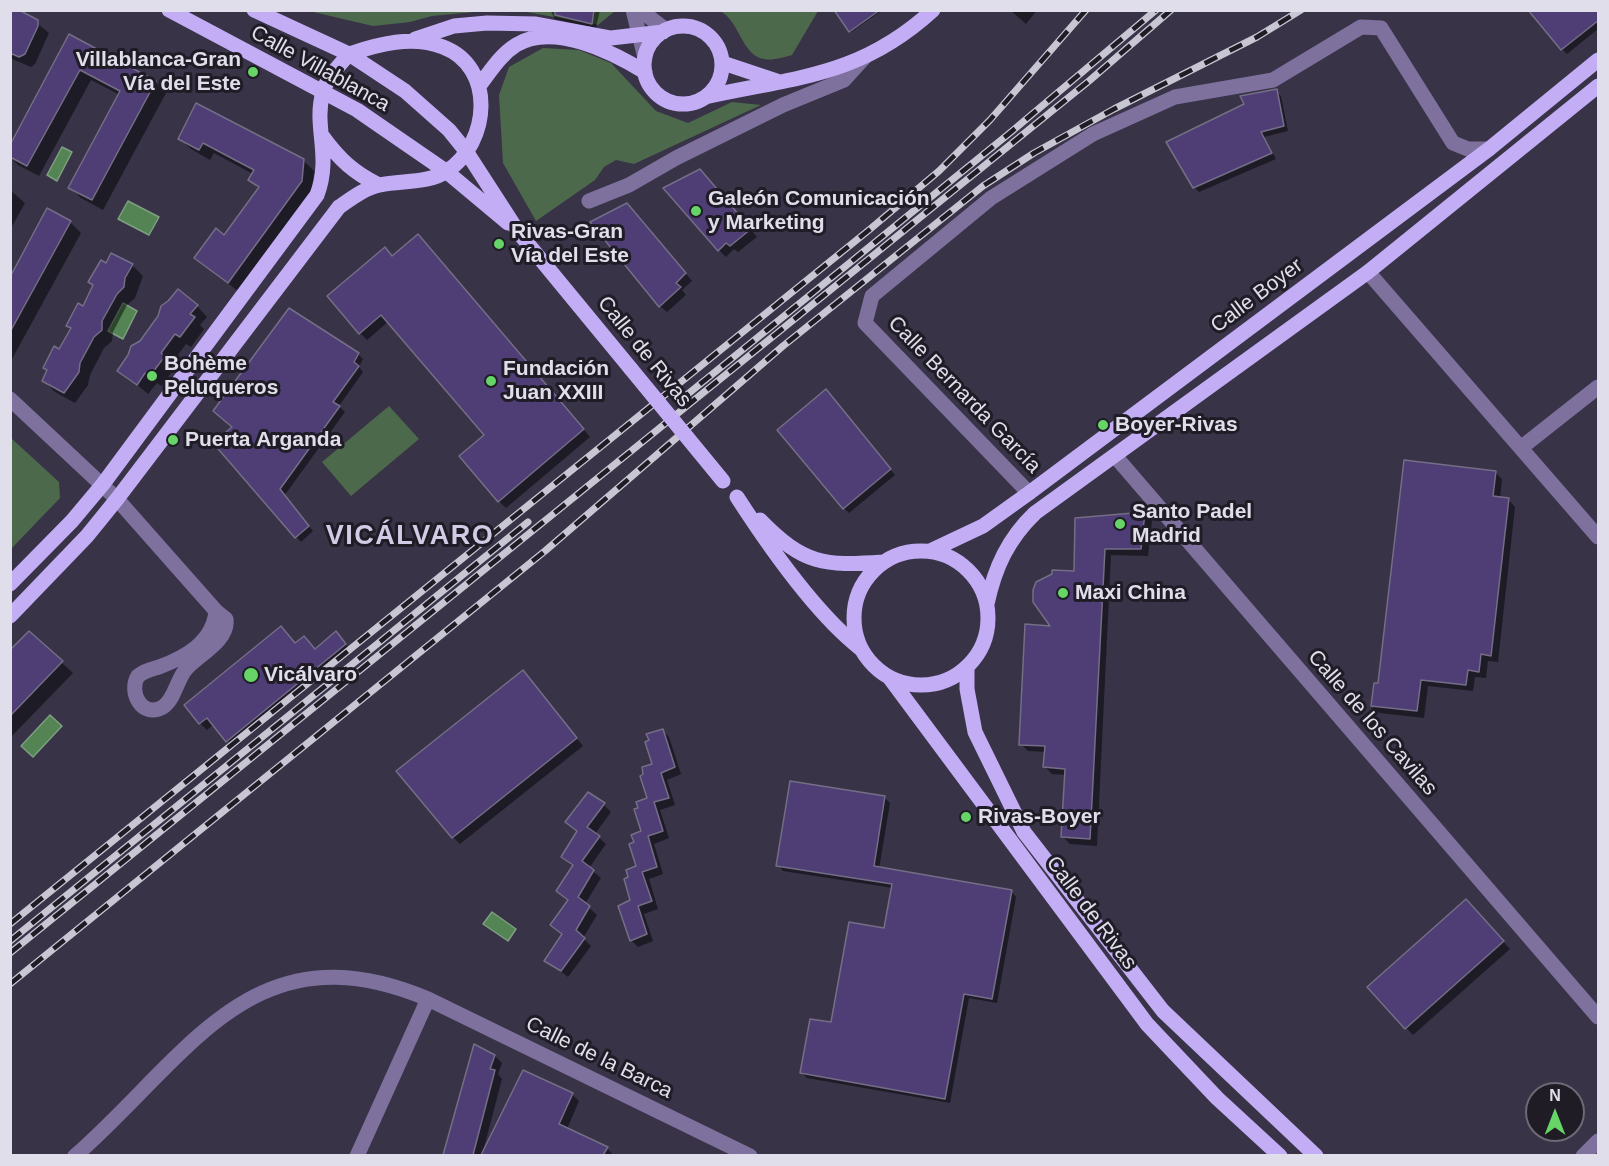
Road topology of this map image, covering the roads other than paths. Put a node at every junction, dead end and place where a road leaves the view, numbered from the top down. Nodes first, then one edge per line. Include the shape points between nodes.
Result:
1 (168, 10) edge
2 (254, 10) edge
3 (631, 10) edge
4 (640, 10) edge
5 (933, 10) edge
6 (664, 31) junction
7 (639, 35) junction
8 (611, 38) junction
9 (410, 41) junction
10 (349, 54) junction
11 (864, 58) junction
12 (1599, 60) edge
13 (723, 63) junction
14 (645, 65) junction
15 (783, 82) junction
16 (479, 86) junction
17 (1599, 86) edge
18 (322, 93) junction
19 (705, 97) junction
20 (783, 105) junction
21 (323, 137) junction
22 (1489, 149) junction
23 (466, 151) junction
24 (447, 172) junction
25 (379, 185) junction
26 (589, 201) dead end
27 (519, 233) junction
28 (1368, 272) junction
29 (1599, 387) edge
30 (10, 399) edge
31 (1522, 447) junction
32 (1114, 456) junction
33 (103, 484) junction
34 (1029, 493) junction
35 (737, 497) junction
36 (117, 499) junction
37 (1599, 537) edge
38 (930, 551) junction
39 (884, 562) junction
40 (10, 584) edge
41 (987, 603) junction
42 (216, 611) junction
43 (10, 616) edge
44 (861, 649) junction
45 (967, 667) junction
46 (889, 677) junction
47 (428, 999) junction
48 (1599, 1017) edge
49 (1599, 1141) edge
50 (75, 1155) edge
51 (357, 1155) edge
52 (750, 1155) edge
53 (1280, 1155) edge
54 (1316, 1155) edge
55 (1582, 1155) edge

1 - 18 main road, Calle Villablanca
2 - 10 main road, Calle Villablanca
3 - 7 street
3 - 8 street via 622,29
4 - 6 street
5 - 11 main road via 916,26
6 - 7 main road
6 - 13 main road via 678,26 704,31 717,45
6 - 14 main road via 654,38
7 - 8 main road
7 - 14 street
8 - 9 main road via 512,22 454,26
9 - 10 main road via 375,45
9 - 16 main road via 446,48 474,72
10 - 18 main road via 329,77
10 - 23 main road, Calle Villablanca via 405,91 449,130
11 - 15 main road via 839,69
11 - 20 street via 844,80
12 - 22 main road, Calle Boyer
13 - 15 main road
13 - 19 main road via 715,88
14 - 16 main road via 583,43 530,38 499,60
14 - 19 main road via 655,91 673,103 696,102
15 - 19 main road
15 - 20 street
16 - 23 main road via 480,124
17 - 28 main road, Calle Boyer
18 - 21 main road
18 - 24 main road, Calle Villablanca via 357,110
20 - 26 street via 629,185
21 - 25 main road via 339,159
21 - 33 main road via 325,166 317,195
22 - 34 main road, Calle Boyer
22 - 34 street, Calle Bernarda García via 1467,149 1454,143 1381,28 1361,27 1273,80 1175,97 1093,134 991,198 872,296 865,323
23 - 24 main road
23 - 27 main road, Calle de Rivas
24 - 25 main road via 413,182
24 - 27 main road, Calle de Rivas
25 - 36 main road via 355,195 323,225
27 - 35 main road, Calle de Rivas, bridge
28 - 31 street
28 - 32 main road, Calle Boyer
29 - 31 street
30 - 33 street
31 - 37 street
32 - 41 main road, Calle Boyer via 1021,527 994,572
32 - 48 street, Calle de los Cavilas
33 - 36 street
33 - 40 main road
34 - 38 main road, Calle Boyer via 983,526
35 - 39 main road, Calle de Rivas via 770,530 807,558 835,565
35 - 44 main road, Calle de Rivas via 762,536 839,632
36 - 42 street
36 - 43 main road
38 - 39 main road via 906,552
38 - 41 main road via 964,566 977,580
39 - 44 main road via 866,579 856,601 854,625
41 - 45 main road via 986,638
42 - 42 street via 210,632 197,647 138,676 133,689 139,703 150,709 164,706 186,669 226,629 226,619
44 - 46 main road
45 - 46 main road via 930,684 909,684
45 - 54 main road, Calle de Rivas via 975,732 1024,832 1164,1011
46 - 53 main road, Calle de Rivas via 1147,1024 1217,1098
47 - 50 street, Calle de la Barca via 377,981 332,977 286,982 245,999 211,1024
47 - 51 street
47 - 52 street, Calle de la Barca
49 - 55 street

